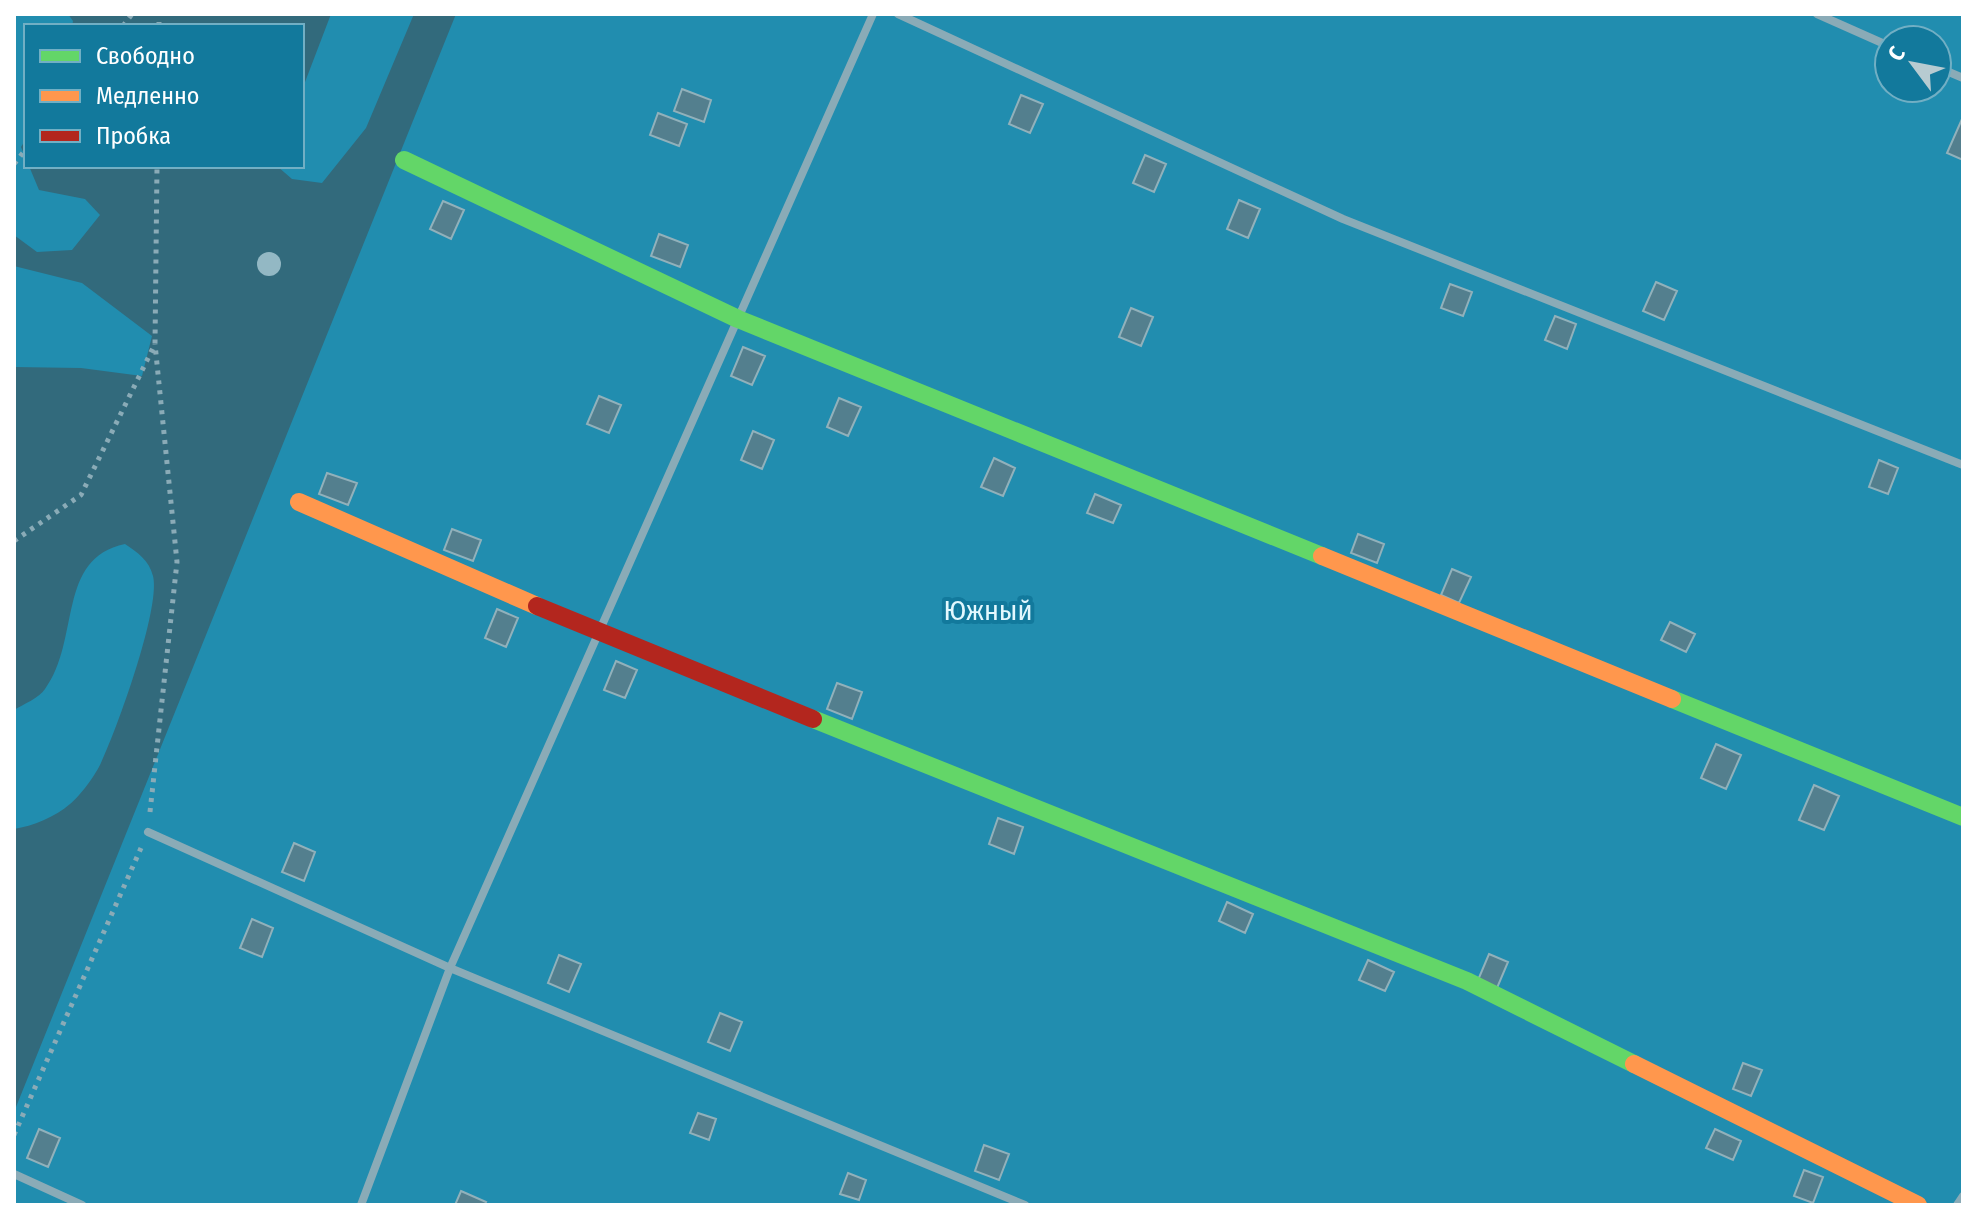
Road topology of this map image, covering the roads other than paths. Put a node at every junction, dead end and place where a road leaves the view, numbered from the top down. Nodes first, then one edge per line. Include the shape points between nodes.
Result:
1 (873, 14) edge
2 (898, 14) edge
3 (1817, 14) edge
4 (1873, 39) edge
5 (404, 160) dead end
6 (738, 319) junction
7 (1963, 465) edge
8 (299, 502) dead end
9 (598, 633) junction
10 (1963, 817) edge
11 (148, 832) road end
12 (450, 968) junction
13 (14, 1174) edge
14 (1963, 1196) edge
15 (82, 1205) edge
16 (361, 1205) edge
17 (1025, 1205) edge
18 (1918, 1205) edge
19 (1957, 1205) edge

1 - 6 street
2 - 7 street via 1343,219
3 - 4 street
5 - 6 street
6 - 9 street
6 - 10 street
8 - 9 street
9 - 12 street
9 - 18 street via 1467,981
11 - 12 street
12 - 16 street
12 - 17 street
13 - 15 street
14 - 19 street

